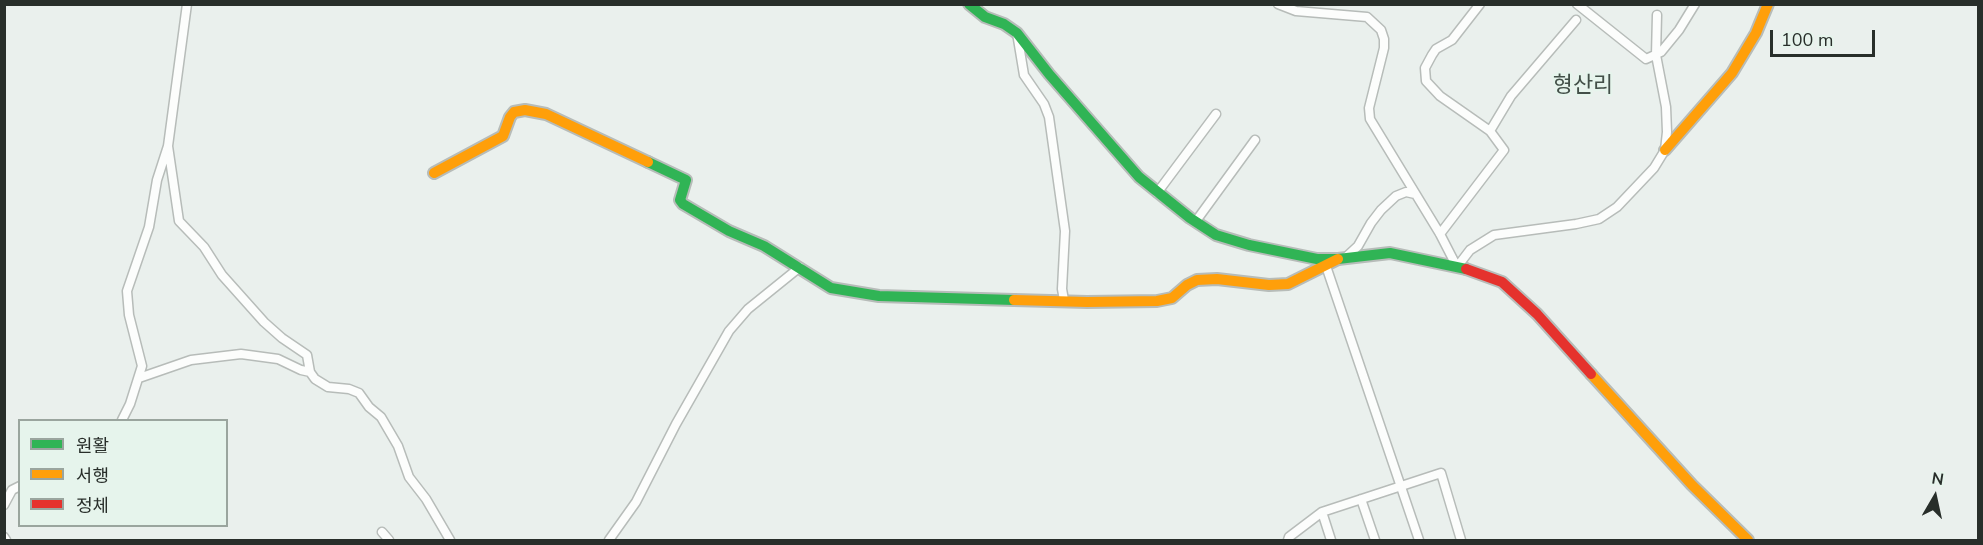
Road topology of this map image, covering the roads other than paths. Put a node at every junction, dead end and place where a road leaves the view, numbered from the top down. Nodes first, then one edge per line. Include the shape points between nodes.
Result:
1 (187, 4) edge
2 (969, 4) edge
3 (1278, 4) edge
4 (1480, 4) edge
5 (1577, 4) edge
6 (1695, 4) edge
7 (1768, 4) edge
8 (1657, 15) dead end
9 (1576, 20) dead end
10 (1017, 33) junction
11 (1656, 55) junction
12 (1216, 114) dead end
13 (1490, 131) junction
14 (1255, 140) dead end
15 (168, 146) junction
16 (1665, 150) junction
17 (434, 173) dead end
18 (1157, 193) junction
19 (1415, 194) junction
20 (1196, 221) junction
21 (1440, 234) junction
22 (1342, 258) junction
23 (1326, 266) junction
24 (800, 267) junction
25 (1457, 267) junction
26 (1064, 300) junction
27 (310, 372) junction
28 (139, 378) junction
29 (122, 419) edge
30 (1401, 485) junction
31 (18, 487) edge
32 (1361, 499) junction
33 (4, 505) edge
34 (1322, 512) junction
35 (382, 532) dead end
36 (389, 540) edge
37 (450, 540) edge
38 (609, 540) edge
39 (1288, 540) edge
40 (1331, 540) edge
41 (1375, 540) edge
42 (1419, 540) edge
43 (1461, 540) edge
44 (1749, 540) edge

1 - 15 street
2 - 10 street
3 - 19 street via 1296,11 1367,17 1381,30 1384,48 1369,108 1370,119
4 - 13 street via 1452,40 1436,49 1425,68 1426,81 1440,96
5 - 11 street via 1646,59
6 - 11 street via 1679,30
7 - 16 street via 1732,73
8 - 11 street
9 - 13 street via 1511,96
10 - 18 street via 1119,157
10 - 26 street via 1024,75 1049,117 1065,231
11 - 16 street via 1666,107
12 - 18 street
13 - 21 street via 1504,150
14 - 20 street
15 - 27 street via 179,221 264,322 307,355
15 - 28 street via 149,226 127,291 142,366
16 - 25 street via 1636,189 1599,219 1494,236 1470,250
17 - 24 street via 503,136 514,112 546,114 686,180 680,200 683,204
18 - 20 street
19 - 21 street
19 - 22 street via 1396,196 1371,223 1358,246
20 - 22 street via 1216,235 1238,243 1317,259
21 - 25 street
22 - 23 street
22 - 25 street via 1382,253
23 - 26 street via 1280,285 1191,282 1166,300
23 - 30 street
24 - 26 street via 831,288 879,296
24 - 38 street via 748,309 729,331 636,502
25 - 44 street via 1496,279 1523,300 1692,485
27 - 28 street via 278,359 241,354 190,360
27 - 37 street via 328,387 359,393 381,417 398,446 409,477
28 - 29 street
30 - 32 street
30 - 42 street
30 - 43 street via 1441,473
31 - 33 street
32 - 34 street
32 - 41 street
34 - 39 street
34 - 40 street
35 - 36 street

